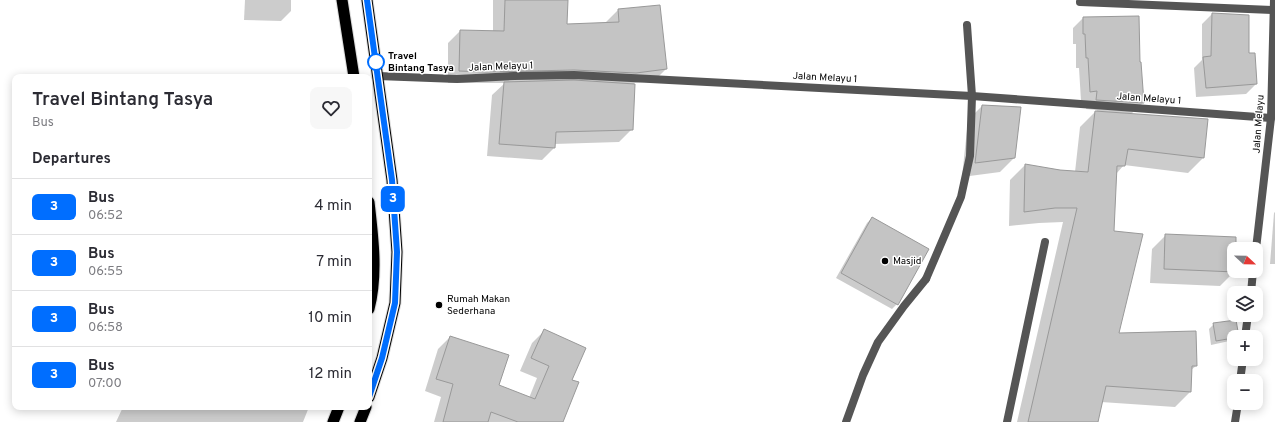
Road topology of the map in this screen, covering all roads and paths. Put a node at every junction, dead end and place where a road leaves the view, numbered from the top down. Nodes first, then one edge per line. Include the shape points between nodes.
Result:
1 (342, 0) edge
2 (367, 0) edge
3 (1274, 0) edge
4 (1080, 2) dead end
5 (1273, 10) junction
6 (967, 25) dead end
7 (354, 74) edge
8 (378, 76) junction
9 (972, 96) junction
10 (1271, 118) junction
11 (372, 231) edge
12 (1045, 242) dead end
13 (1257, 242) edge
14 (372, 297) edge
15 (372, 388) edge
16 (338, 410) edge
17 (365, 410) edge
18 (1237, 410) edge
19 (333, 422) edge
20 (360, 422) edge
21 (846, 422) edge
22 (1007, 422) edge
23 (1236, 422) edge

1 - 7 highway
2 - 8 highway
3 - 5 street, Jalan Melayu
4 - 5 street
5 - 10 street, Jalan Melayu
6 - 9 street
8 - 9 street, Jalan Melayu 1 via 457,79 574,75
8 - 15 highway via 392,180 397,252 395,303
9 - 10 street, Jalan Melayu 1
9 - 21 street via 970,156 961,197 926,279 878,342
10 - 13 street, Jalan Melayu
11 - 14 highway
12 - 22 street
16 - 19 highway
17 - 20 highway
18 - 23 street

